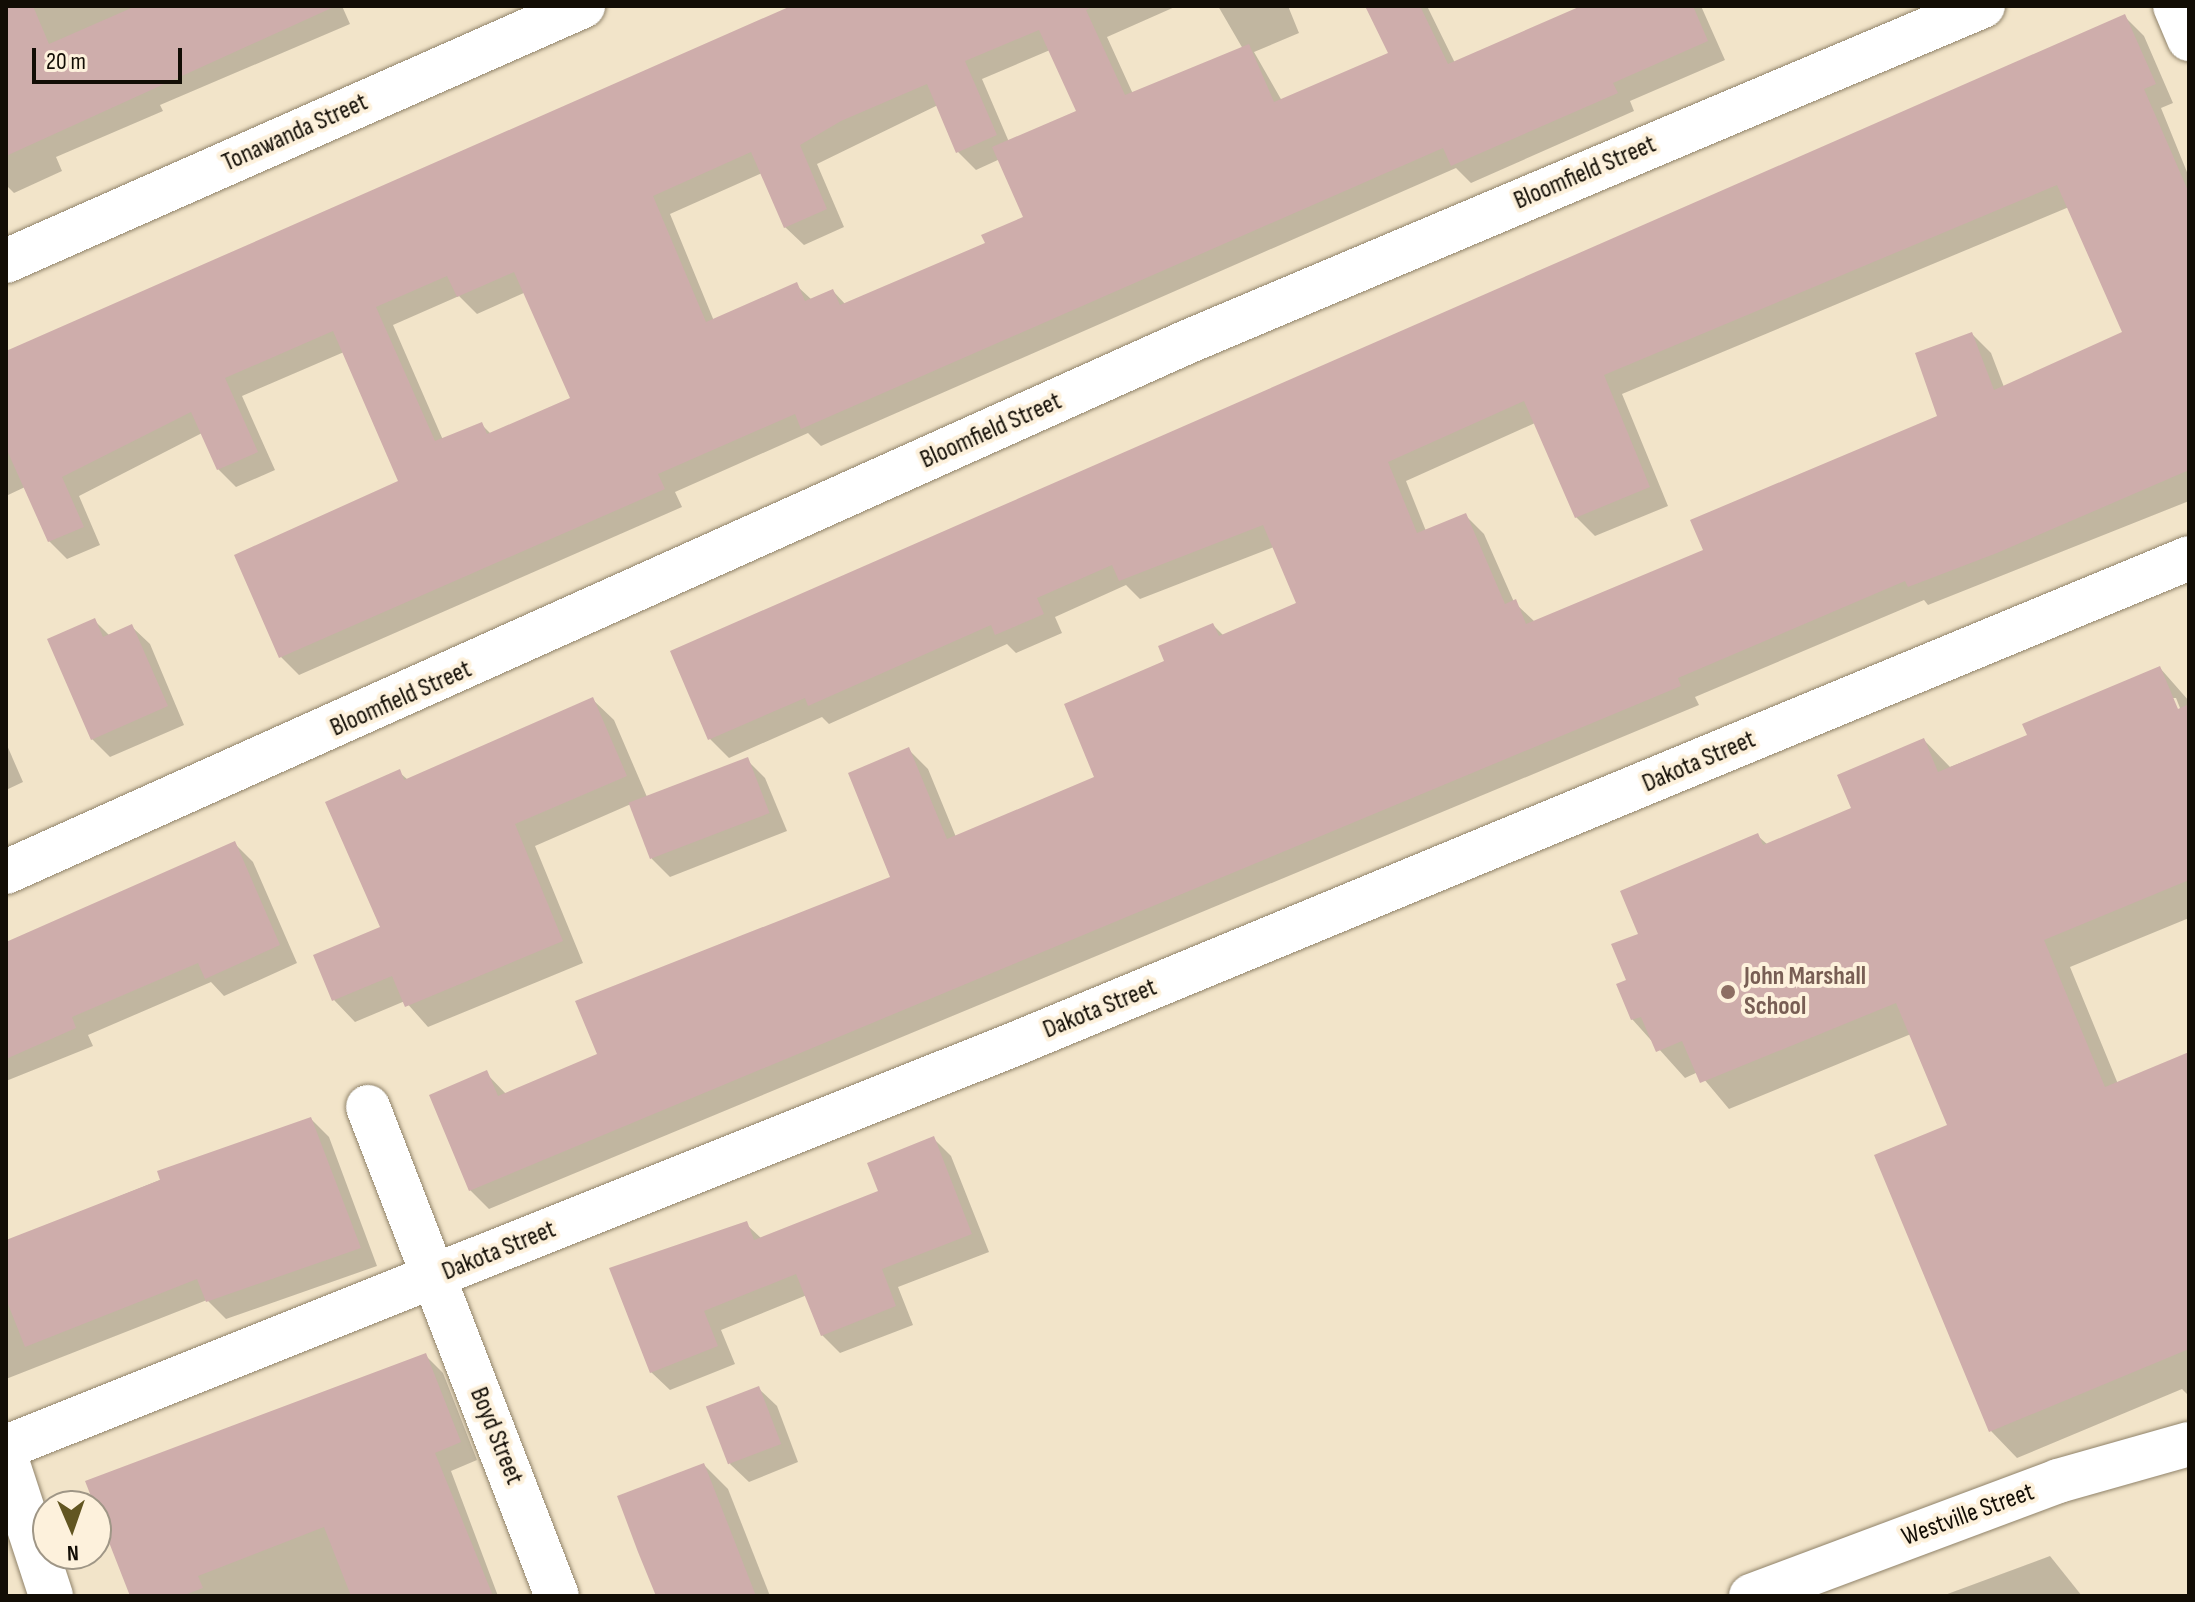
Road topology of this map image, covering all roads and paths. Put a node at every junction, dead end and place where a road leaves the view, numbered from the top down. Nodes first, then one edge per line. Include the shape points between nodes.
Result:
1 (583, 6) edge
2 (1983, 6) edge
3 (2175, 6) edge
4 (2189, 39) edge
5 (6, 261) edge
6 (2189, 558) edge
7 (6, 872) edge
8 (368, 1107) dead end
9 (433, 1277) junction
10 (2189, 1444) edge
11 (6, 1447) edge
12 (6, 1458) edge
13 (51, 1596) edge
14 (557, 1596) edge
15 (1751, 1596) edge

1 - 5 street, Tonawanda Street
2 - 7 street, Bloomfield Street via 1202,335
3 - 4 street
6 - 9 street, Dakota Street
8 - 9 street, Boyd Street
9 - 11 street, Dakota Street
9 - 14 street, Boyd Street
10 - 15 street, Westville Street via 2058,1481
12 - 13 street

